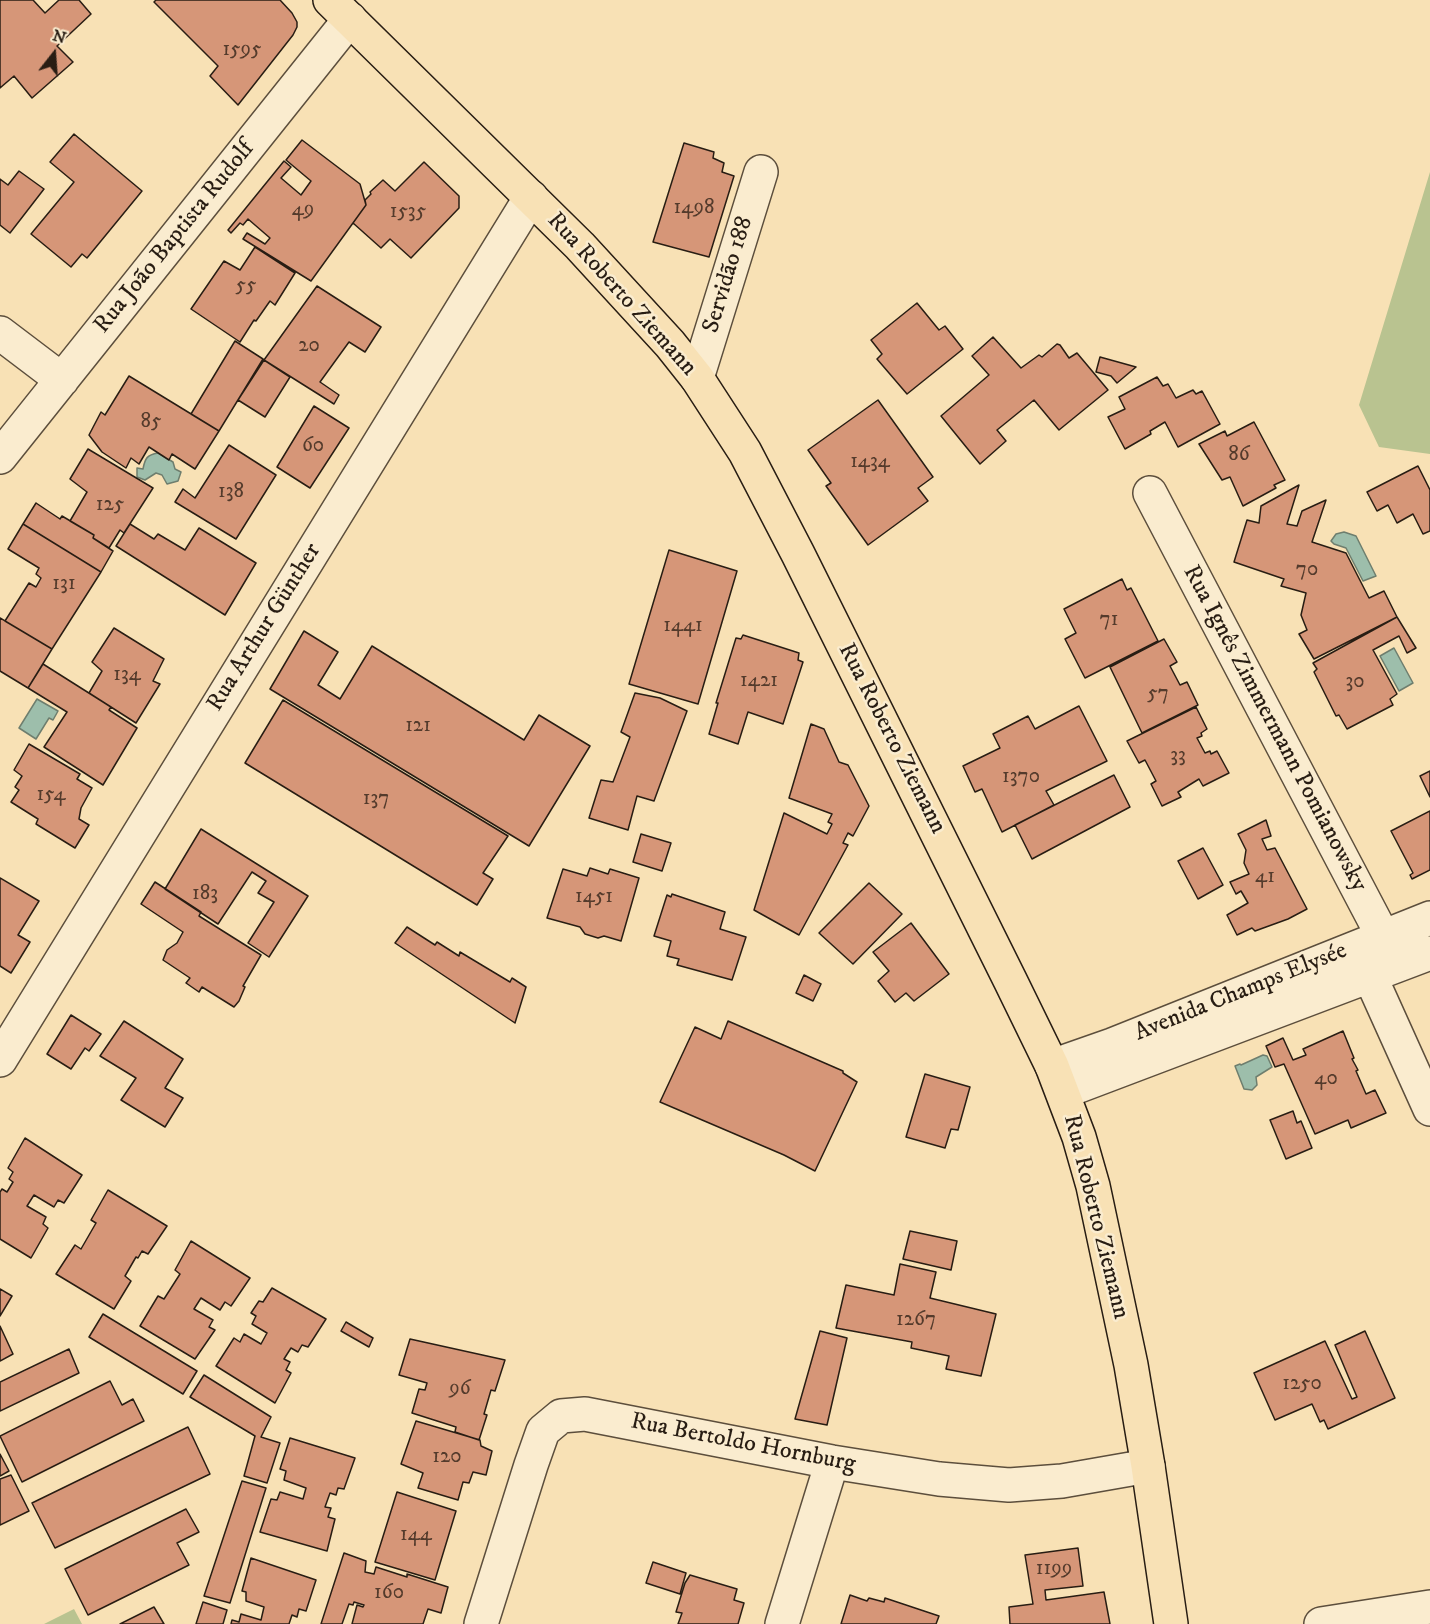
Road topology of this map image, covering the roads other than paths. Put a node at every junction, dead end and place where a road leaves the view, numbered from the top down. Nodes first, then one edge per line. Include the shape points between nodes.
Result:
1 (340, 10) edge
2 (761, 172) dead end
3 (531, 197) junction
4 (0, 333) edge
5 (697, 378) junction
6 (62, 380) junction
7 (0, 457) edge
8 (1150, 493) dead end
9 (1430, 918) edge
10 (1383, 936) junction
11 (1430, 954) edge
12 (1384, 970) junction
13 (0, 1060) edge
14 (1057, 1079) junction
15 (1430, 1109) edge
16 (832, 1462) junction
17 (1148, 1466) junction
18 (1430, 1606) edge
19 (482, 1624) edge
20 (782, 1624) edge
21 (1171, 1624) edge
22 (1321, 1624) edge

1 - 3 main road, Rua Roberto Ziemann
1 - 6 street, Rua João Baptista Rudolf
2 - 5 street, Servidão 188
3 - 5 main road, Rua Roberto Ziemann via 639,308
3 - 13 street, Rua Arthur Günther
4 - 6 street
5 - 14 main road, Rua Roberto Ziemann via 745,452 798,554
6 - 7 street, Rua João Baptista Rudolf
8 - 10 street, Rua Ignês Zimmermann Pomianowsky
9 - 10 street, Avenida Champs Elysée
10 - 12 street, Rua Ignês Zimmermann Pomianowsky
10 - 14 street, Avenida Champs Elysée via 1112,1045
11 - 12 street, Avenida Champs Elysée
12 - 14 street, Avenida Champs Elysée
12 - 15 street, Rua Ignês Zimmermann Pomianowsky
14 - 17 main road, Rua Roberto Ziemann via 1093,1186
16 - 17 street, Rua Bertoldo Hornburg via 939,1479 1009,1485 1062,1481
16 - 19 street, Rua Bertoldo Hornburg via 585,1414 561,1416 543,1431
16 - 20 street
17 - 21 main road, Rua Roberto Ziemann
18 - 22 street

